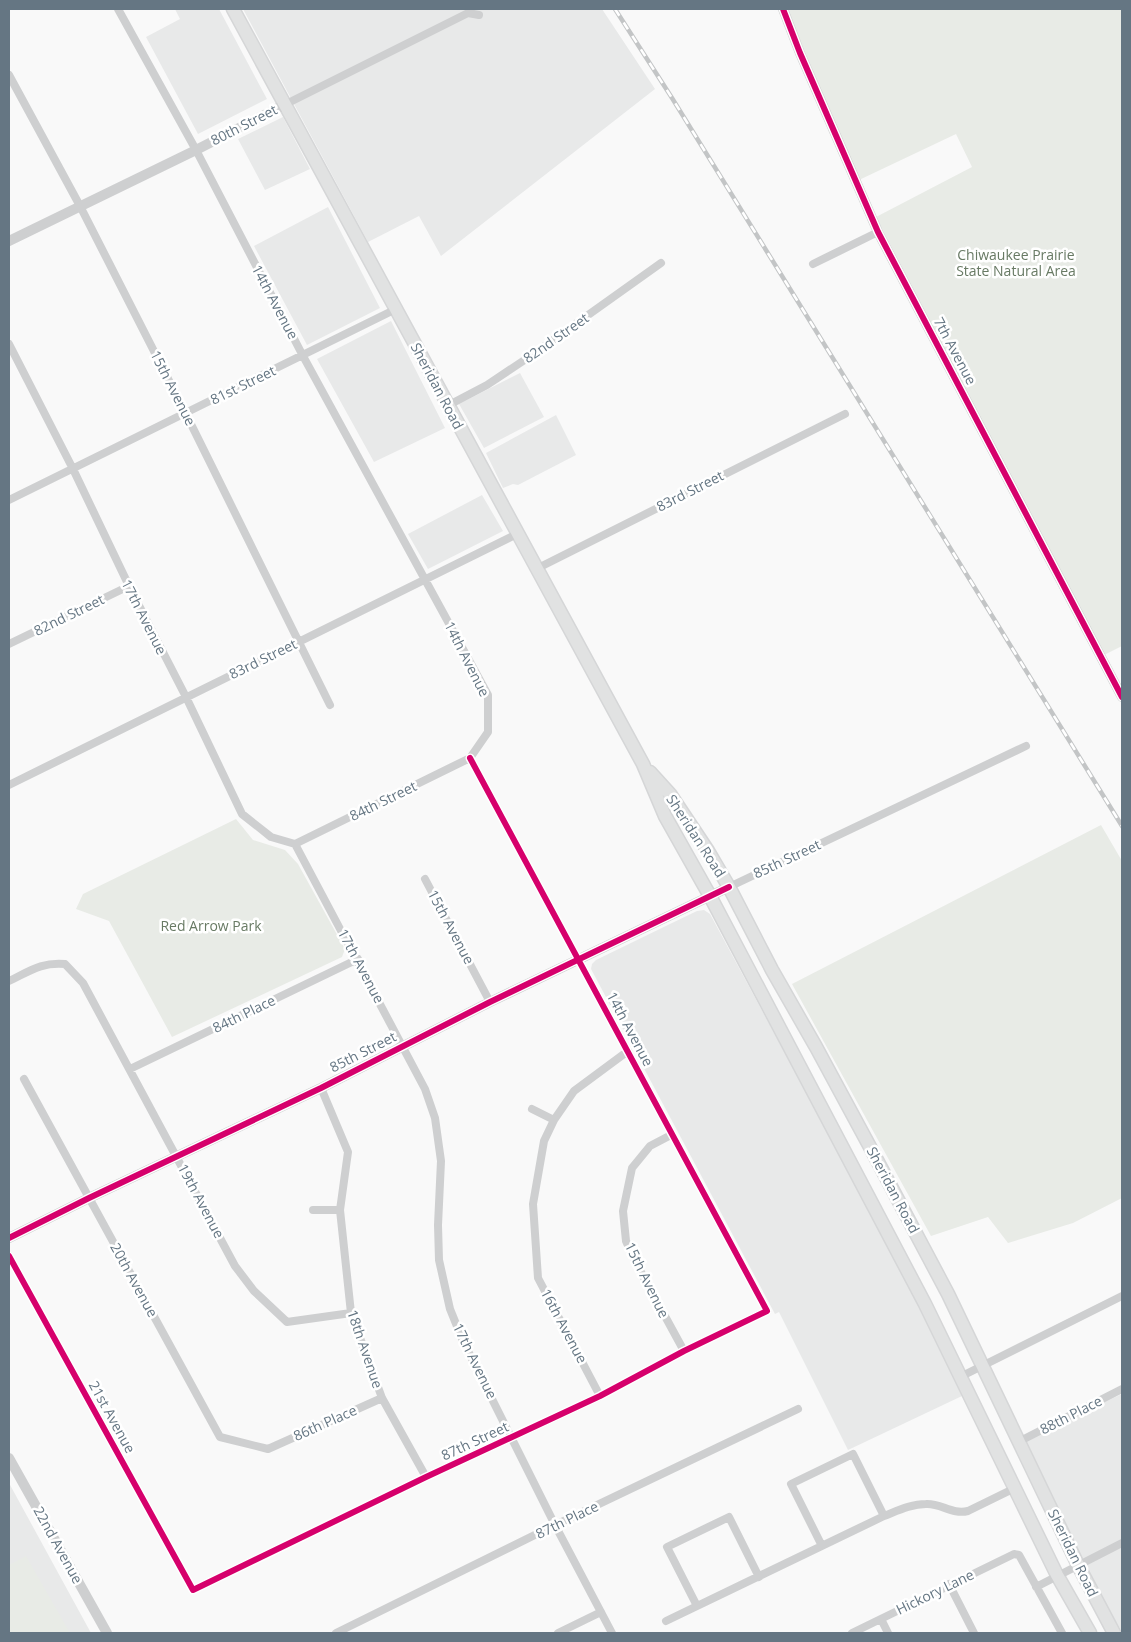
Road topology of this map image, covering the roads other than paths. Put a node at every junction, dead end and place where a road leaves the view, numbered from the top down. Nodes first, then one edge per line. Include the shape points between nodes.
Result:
1 (118, 9) edge
2 (233, 9) edge
3 (783, 9) edge
4 (479, 15) dead end
5 (9, 75) edge
6 (284, 104) junction
7 (196, 150) junction
8 (80, 206) junction
9 (878, 232) junction
10 (9, 241) edge
11 (661, 263) dead end
12 (813, 264) dead end
13 (396, 309) junction
14 (9, 344) edge
15 (303, 356) junction
16 (448, 406) junction
17 (186, 414) junction
18 (844, 414) dead end
19 (73, 469) junction
20 (9, 500) edge
21 (517, 534) junction
22 (536, 569) junction
23 (425, 579) junction
24 (128, 586) junction
25 (299, 642) junction
26 (9, 644) edge
27 (1122, 694) edge
28 (186, 698) junction
29 (330, 705) dead end
30 (1026, 746) dead end
31 (470, 758) junction
32 (643, 764) junction
33 (9, 785) edge
34 (295, 844) junction
35 (426, 879) dead end
36 (729, 887) junction
37 (710, 896) junction
38 (358, 959) junction
39 (578, 959) junction
40 (9, 982) edge
41 (490, 1002) junction
42 (403, 1046) junction
43 (628, 1051) junction
44 (130, 1069) junction
45 (24, 1079) dead end
46 (321, 1088) junction
47 (532, 1109) dead end
48 (554, 1120) junction
49 (671, 1135) junction
50 (177, 1156) junction
51 (89, 1198) junction
52 (313, 1210) dead end
53 (340, 1210) junction
54 (9, 1238) edge
55 (9, 1256) edge
56 (1122, 1296) edge
57 (767, 1312) joint
58 (350, 1313) junction
59 (684, 1351) junction
60 (982, 1367) junction
61 (960, 1377) junction
62 (1122, 1389) edge
63 (600, 1396) junction
64 (382, 1398) junction
65 (798, 1409) dead end
66 (512, 1438) junction
67 (1020, 1442) junction
68 (268, 1449) joint
69 (9, 1458) edge
70 (426, 1477) junction
71 (1015, 1488) junction
72 (884, 1516) junction
73 (555, 1526) junction
74 (1122, 1543) edge
75 (822, 1546) junction
76 (1078, 1565) junction
77 (1056, 1576) junction
78 (759, 1577) junction
79 (949, 1584) junction
80 (1036, 1587) junction
81 (193, 1590) joint
82 (697, 1606) junction
83 (601, 1612) junction
84 (881, 1618) junction
85 (666, 1622) dead end
86 (107, 1633) edge
87 (336, 1633) edge
88 (558, 1633) edge
89 (612, 1633) edge
90 (852, 1633) edge
91 (888, 1633) edge
92 (974, 1633) edge
93 (1062, 1633) edge
94 (1090, 1633) edge
95 (1114, 1633) edge

1 - 7 street, 14th Avenue
2 - 6 main road, Sheridan Road
3 - 9 street, 7th Avenue
4 - 6 street, 80th Street via 468,13
5 - 8 street, 15th Avenue
6 - 7 street, 80th Street
6 - 13 main road, Sheridan Road
7 - 8 street, 80th Street
7 - 15 street, 14th Avenue
8 - 10 street, 80th Street
8 - 17 street, 15th Avenue
9 - 12 street
9 - 27 street, 7th Avenue
11 - 16 street, 82nd Street via 532,355
13 - 15 street, 81st Street
13 - 16 main road, Sheridan Road
14 - 19 street, 17th Avenue
15 - 17 street, 81st Street
15 - 23 street, 14th Avenue
16 - 21 main road, Sheridan Road
17 - 19 street, 81st Street
17 - 25 street, 15th Avenue
18 - 22 street, 83rd Street
19 - 20 street, 81st Street
19 - 24 street, 17th Avenue
21 - 22 main road, Sheridan Road
21 - 23 street, 83rd Street
22 - 32 main road, Sheridan Road
23 - 25 street, 83rd Street
23 - 31 street, 14th Avenue via 488,695 488,732
24 - 26 street, 82nd Street
24 - 28 street, 17th Avenue
25 - 28 street, 83rd Street
25 - 29 street, 15th Avenue
28 - 33 street, 83rd Street
28 - 34 street, 17th Avenue via 242,814 271,837
30 - 36 street, 85th Street
31 - 34 street, 84th Street
31 - 39 street, 14th Avenue
32 - 36 main road, Sheridan Road via 670,794
32 - 37 main road, Sheridan Road via 665,816
34 - 38 street, 17th Avenue
35 - 41 street, 15th Avenue
36 - 37 street, 85th Street
36 - 60 main road, Sheridan Road via 948,1294
37 - 39 street, 85th Street
37 - 61 main road, Sheridan Road via 925,1304
38 - 42 street, 17th Avenue
38 - 44 street, 84th Place
39 - 41 street, 85th Street
39 - 43 street, 14th Avenue
40 - 44 street, 19th Avenue via 51,963 65,964 84,983
41 - 42 street, 85th Street
42 - 46 street, 85th Street
42 - 66 street, 17th Avenue via 425,1089 435,1118 441,1161 439,1260 450,1309
43 - 48 street, 16th Avenue via 574,1091
43 - 49 street, 14th Avenue
44 - 50 street, 19th Avenue
45 - 51 street, 20th Avenue
46 - 50 street, 85th Street
46 - 53 street, 18th Avenue via 348,1152
47 - 48 street
48 - 63 street, 16th Avenue via 544,1141 533,1204 538,1278
49 - 57 street, 14th Avenue
49 - 59 street, 15th Avenue via 650,1146 632,1168 623,1211 626,1241
50 - 51 street, 85th Street
50 - 58 street, 19th Avenue via 234,1266 254,1291 288,1322
51 - 54 street, 85th Street
51 - 68 street, 20th Avenue via 220,1437
52 - 53 street
53 - 58 street, 18th Avenue
55 - 81 street, 21st Avenue
56 - 60 street
57 - 59 street, 87th Street
58 - 64 street, 18th Avenue
59 - 63 street, 87th Street
60 - 61 street
60 - 67 main road, Sheridan Road
61 - 71 main road, Sheridan Road
62 - 67 street, 88th Place
63 - 66 street, 87th Street
64 - 68 street, 86th Place
64 - 70 street, 18th Avenue
65 - 73 street, 87th Place
66 - 70 street, 87th Street
66 - 73 street, 17th Avenue
67 - 76 main road, Sheridan Road
69 - 86 street, 22nd Avenue
70 - 81 street, 87th Street
71 - 72 street via 960,1513 926,1503
71 - 77 main road, Sheridan Road
72 - 75 street
72 - 75 street via 853,1454 791,1484
73 - 83 street, 17th Avenue
73 - 87 street, 87th Place
74 - 76 street
75 - 78 street
76 - 77 street
76 - 95 main road, Sheridan Road
77 - 80 street
77 - 94 main road, Sheridan Road
78 - 82 street
78 - 82 street via 729,1517 667,1547
79 - 80 street, Hickory Lane via 1014,1554 1019,1555
79 - 84 street, Hickory Lane
79 - 92 street
80 - 93 street
82 - 85 street
83 - 88 street
83 - 89 street, 17th Avenue
84 - 90 street, Hickory Lane
84 - 91 street

